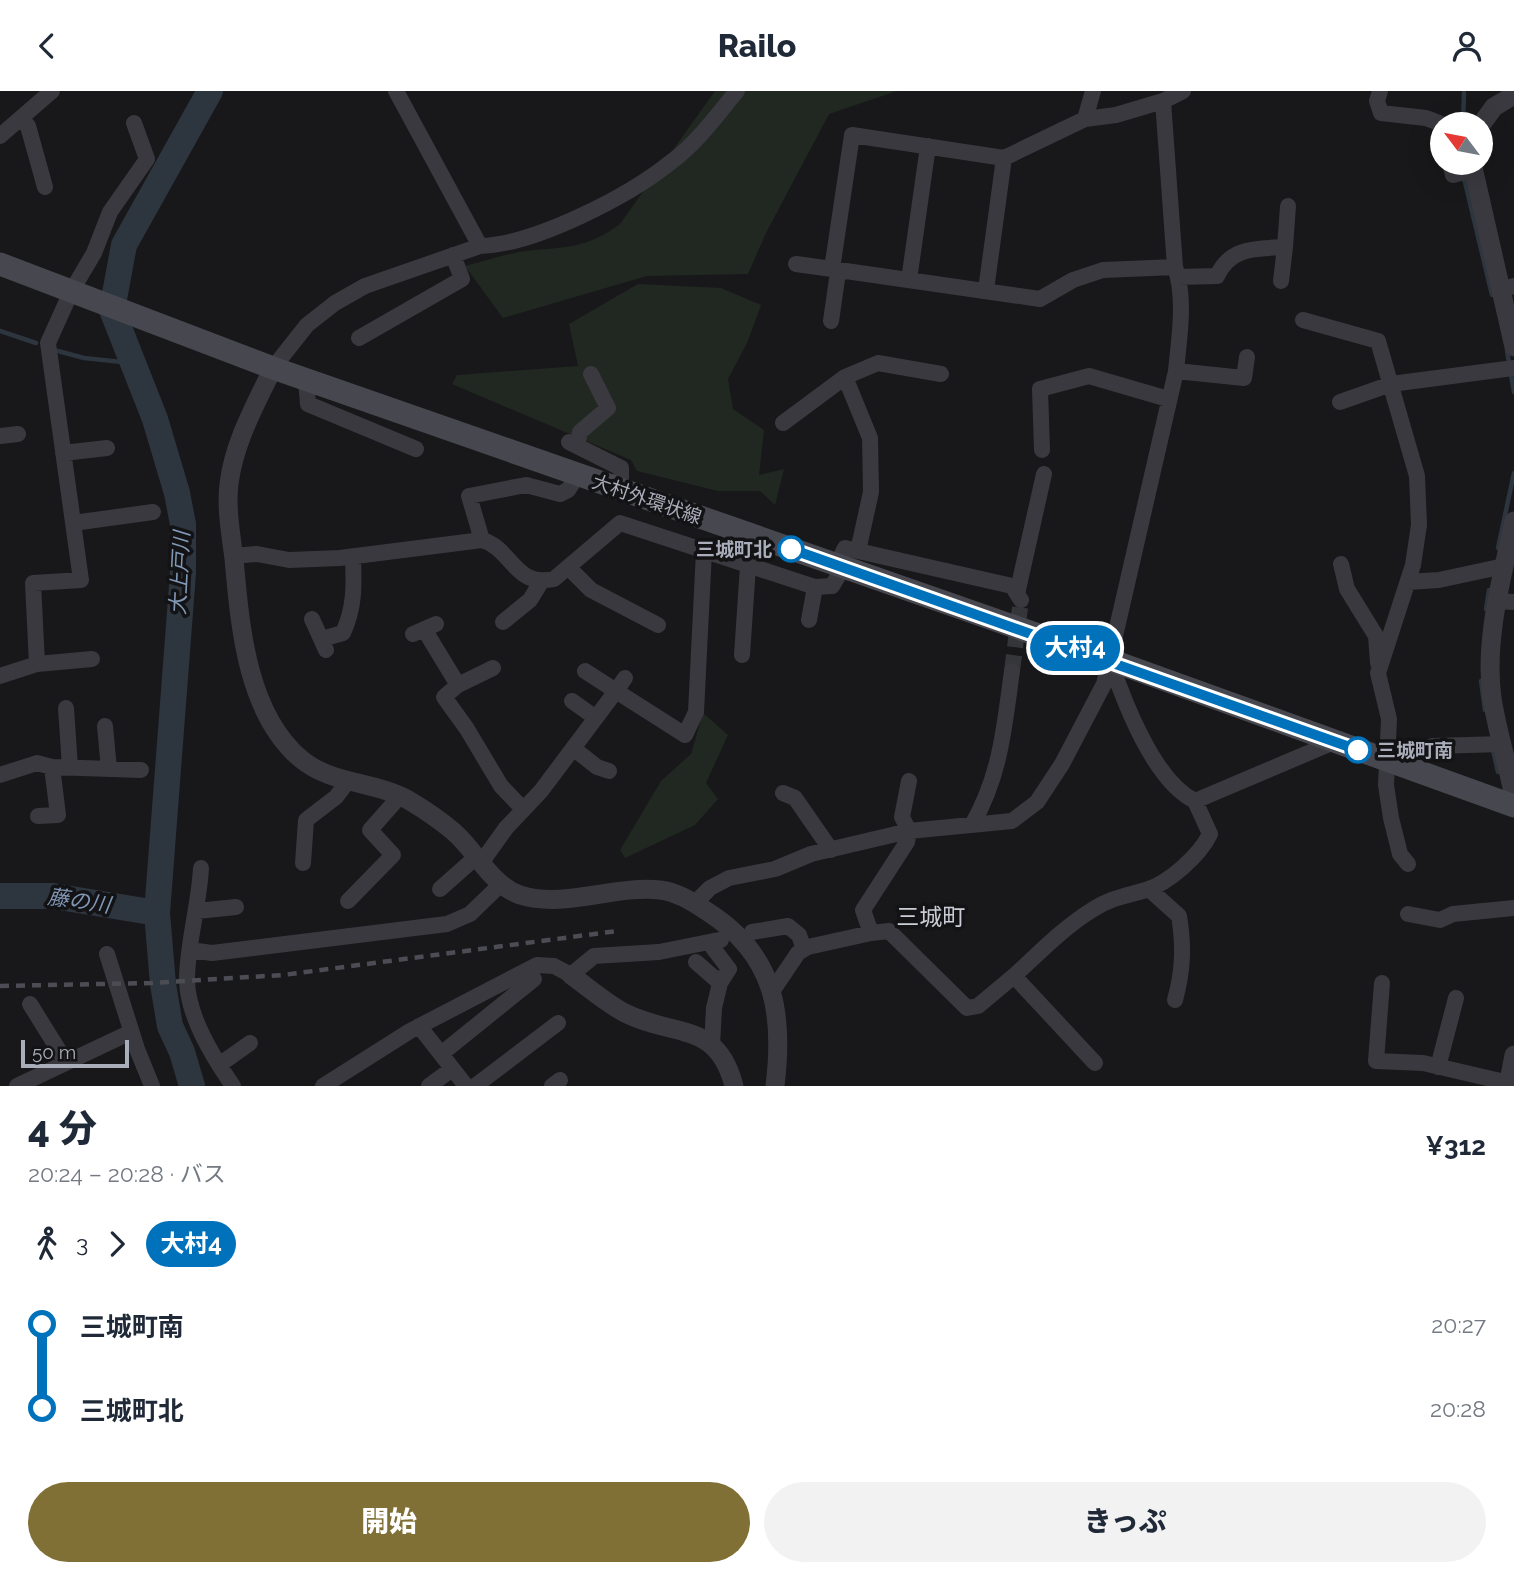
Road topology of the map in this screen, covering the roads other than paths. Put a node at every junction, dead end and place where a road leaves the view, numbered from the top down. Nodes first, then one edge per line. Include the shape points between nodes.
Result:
1 (52, 91) edge
2 (396, 91) edge
3 (737, 91) edge
4 (1093, 91) edge
5 (1183, 91) edge
6 (1380, 91) edge
7 (1514, 95) edge
8 (1163, 101) junction
9 (1490, 112) edge
10 (21, 118) junction
11 (1086, 119) junction
12 (1430, 120) edge
13 (134, 123) dead end
14 (0, 136) edge
15 (928, 146) junction
16 (1004, 158) junction
17 (1467, 175) edge
18 (45, 187) dead end
19 (1288, 206) dead end
20 (481, 246) junction
21 (1285, 247) junction
22 (453, 255) junction
23 (0, 264) edge
24 (796, 264) dead end
25 (835, 270) junction
26 (1176, 272) junction
27 (909, 280) junction
28 (1281, 281) dead end
29 (1507, 288) edge
30 (986, 290) junction
31 (76, 294) junction
32 (1303, 320) dead end
33 (831, 321) dead end
34 (359, 338) dead end
35 (1514, 347) edge
36 (1247, 357) dead end
37 (273, 368) junction
38 (1507, 369) edge
39 (1176, 371) junction
40 (591, 373) dead end
41 (941, 374) dead end
42 (845, 377) junction
43 (306, 380) junction
44 (1391, 384) junction
45 (1168, 400) junction
46 (1340, 402) dead end
47 (783, 423) dead end
48 (18, 434) dead end
49 (0, 436) edge
50 (107, 448) dead end
51 (416, 449) dead end
52 (1042, 450) dead end
53 (63, 453) junction
54 (1044, 474) dead end
55 (578, 475) junction
56 (621, 490) junction
57 (153, 512) dead end
58 (1514, 521) edge
59 (73, 523) junction
60 (482, 540) junction
61 (704, 551) junction
62 (233, 556) junction
63 (353, 557) junction
64 (846, 561) junction
65 (1504, 562) edge
66 (1341, 564) dead end
67 (748, 566) junction
68 (569, 568) junction
69 (541, 582) junction
70 (1408, 582) junction
71 (815, 587) junction
72 (1506, 602) edge
73 (312, 619) dead end
74 (809, 620) dead end
75 (503, 622) dead end
76 (658, 625) dead end
77 (424, 629) dead end
78 (742, 655) dead end
79 (92, 659) dead end
80 (1110, 660) junction
81 (37, 664) junction
82 (493, 668) dead end
83 (585, 671) dead end
84 (1012, 671) tunnel mouth
85 (1378, 673) junction
86 (0, 675) edge
87 (620, 684) junction
88 (458, 685) junction
89 (572, 701) dead end
90 (66, 709) dead end
91 (596, 718) junction
92 (106, 726) dead end
93 (1334, 742) junction
94 (1500, 744) junction
95 (1432, 746) dead end
96 (573, 748) junction
97 (1385, 760) junction
98 (52, 767) junction
99 (70, 768) junction
100 (109, 769) junction
101 (141, 770) dead end
102 (609, 771) dead end
103 (0, 775) edge
104 (348, 781) junction
105 (909, 781) dead end
106 (783, 793) dead end
107 (400, 796) junction
108 (1514, 798) edge
109 (1195, 801) junction
110 (1514, 806) edge
111 (523, 809) junction
112 (38, 816) dead end
113 (972, 825) junction
114 (909, 831) junction
115 (831, 849) junction
116 (479, 860) junction
117 (303, 863) dead end
118 (1408, 864) dead end
119 (201, 868) dead end
120 (502, 883) junction
121 (440, 889) dead end
122 (1149, 889) junction
123 (348, 901) dead end
124 (695, 904) junction
125 (236, 907) dead end
126 (1514, 908) edge
127 (197, 911) junction
128 (1408, 914) dead end
129 (752, 932) dead end
130 (871, 933) junction
131 (804, 949) junction
132 (190, 950) junction
133 (107, 954) dead end
134 (696, 962) dead end
135 (571, 975) junction
136 (1014, 976) junction
137 (534, 979) junction
138 (720, 983) junction
139 (1382, 983) dead end
140 (773, 990) junction
141 (1456, 998) dead end
142 (1175, 1000) dead end
143 (30, 1004) dead end
144 (558, 1023) dead end
145 (419, 1026) junction
146 (131, 1032) junction
147 (250, 1043) dead end
148 (712, 1045) junction
149 (441, 1054) junction
150 (1514, 1055) edge
151 (66, 1062) junction
152 (1095, 1063) dead end
153 (219, 1065) junction
154 (1438, 1067) junction
155 (452, 1069) junction
156 (334, 1083) edge
157 (1509, 1085) edge
158 (17, 1086) edge
159 (152, 1086) edge
160 (233, 1086) edge
161 (429, 1086) edge
162 (466, 1086) edge
163 (475, 1086) edge
164 (734, 1086) edge
165 (775, 1086) edge

1 - 10 street
2 - 20 street
3 - 20 street via 671,163 630,188 547,230 498,246
4 - 11 street
5 - 8 street
6 - 12 street via 1381,113
7 - 9 street
8 - 11 street
8 - 26 street
10 - 14 street
10 - 18 street via 29,126
11 - 16 street
13 - 31 street via 147,159 110,212
15 - 16 street
15 - 25 street via 852,135
15 - 27 street
16 - 30 street
17 - 29 street
19 - 21 street
20 - 22 street
21 - 26 street via 1235,253 1217,276
21 - 28 street
22 - 34 street via 462,279 408,300
22 - 37 street via 365,286 335,303 307,325
23 - 31 main road
24 - 25 street
25 - 27 street
25 - 33 street
26 - 30 street via 1103,270 1040,299
26 - 39 street via 1180,327
27 - 30 street
29 - 35 street
31 - 37 main road, 大村外環状線
31 - 53 street via 48,343
32 - 44 street via 1378,341
36 - 39 street via 1244,378
37 - 43 main road, 大村外環状線
37 - 62 street via 236,447 229,486
38 - 44 street
39 - 45 street
40 - 56 street via 608,408 573,444 621,468
41 - 42 street via 878,363
42 - 47 street
42 - 64 street via 870,438 871,492
43 - 51 street via 308,404
43 - 55 main road, 大村外環状線
44 - 46 street
44 - 70 street via 1418,476 1419,525
45 - 52 street via 1089,376 1040,389
45 - 80 street
48 - 49 street
50 - 53 street
53 - 59 street
54 - 64 street via 1019,597 1012,586
55 - 56 main road, 大村外環状線
55 - 60 street via 560,494 526,485 469,496
56 - 64 main road, 大村外環状線
57 - 59 street
58 - 65 street
59 - 81 street via 81,580 33,583
60 - 63 street
60 - 69 street via 492,543 526,577
61 - 67 street
61 - 68 street via 620,523
61 - 87 street via 696,712 685,735
62 - 63 street via 257,554 289,560
62 - 104 street via 240,627 269,717 283,741 302,760
63 - 73 street via 355,597 343,633 324,645
64 - 71 street via 832,586
64 - 80 main road, 大村外環状線
65 - 70 street via 1439,580
65 - 72 street
66 - 85 street via 1347,589 1376,636
67 - 71 street
67 - 78 street
68 - 69 street
68 - 76 street via 591,590
69 - 75 street via 530,600
70 - 85 street
71 - 74 street
72 - 94 street via 1490,674
77 - 88 street
79 - 81 street
80 - 93 main road, 大村外環状線
80 - 109 street via 1126,710 1177,792
80 - 113 street via 1104,684 1037,802 1012,821
81 - 86 street
82 - 88 street
83 - 87 street
84 - 113 street via 1000,762
85 - 97 street via 1389,719
87 - 91 street
88 - 111 street via 443,697 501,786
89 - 91 street
90 - 99 street
91 - 96 street
92 - 100 street
93 - 97 main road, 大村外環状線
93 - 109 street
94 - 95 street
94 - 108 street
96 - 102 street
96 - 111 street
97 - 110 main road, 大村外環状線
97 - 118 street via 1391,818 1400,854
98 - 99 street
98 - 103 street via 37,763
98 - 112 street via 58,815
99 - 100 street
100 - 101 street
104 - 107 street
104 - 117 street via 336,797 306,820
105 - 114 street via 902,817
106 - 115 street via 795,798
107 - 116 street via 455,833
107 - 123 street via 370,830 393,855
109 - 122 street via 1208,824 1206,843 1176,872
111 - 116 street
113 - 114 street
114 - 115 street
114 - 130 street via 907,842 863,911
115 - 124 street via 775,869 729,878 710,888
116 - 120 street
116 - 121 street
119 - 127 street
120 - 124 street via 520,895 560,898 660,890
120 - 132 street via 470,914 447,923 212,953
122 - 136 street via 1120,895 1093,909
122 - 142 street via 1179,916 1184,950
124 - 140 street via 739,936
125 - 127 street
126 - 128 street via 1452,914 1440,920
127 - 132 street
129 - 131 street via 788,926 799,935
130 - 131 street
130 - 136 street via 889,931 967,1008 978,1006
131 - 140 street
132 - 153 street via 188,996
133 - 146 street
134 - 138 street
135 - 137 street via 544,964
135 - 138 street via 594,956 719,940 713,948 729,969
135 - 148 street via 625,1013
136 - 152 street
137 - 145 street
137 - 149 street
138 - 148 street
139 - 154 street via 1376,1062
140 - 165 street via 779,1043
141 - 154 street
143 - 151 street
144 - 163 street
145 - 149 street
145 - 156 street
146 - 151 street
146 - 159 street
147 - 153 street
148 - 164 street via 723,1054
149 - 155 street
150 - 157 street
151 - 158 street
153 - 160 street
154 - 157 street
155 - 161 street
155 - 162 street

